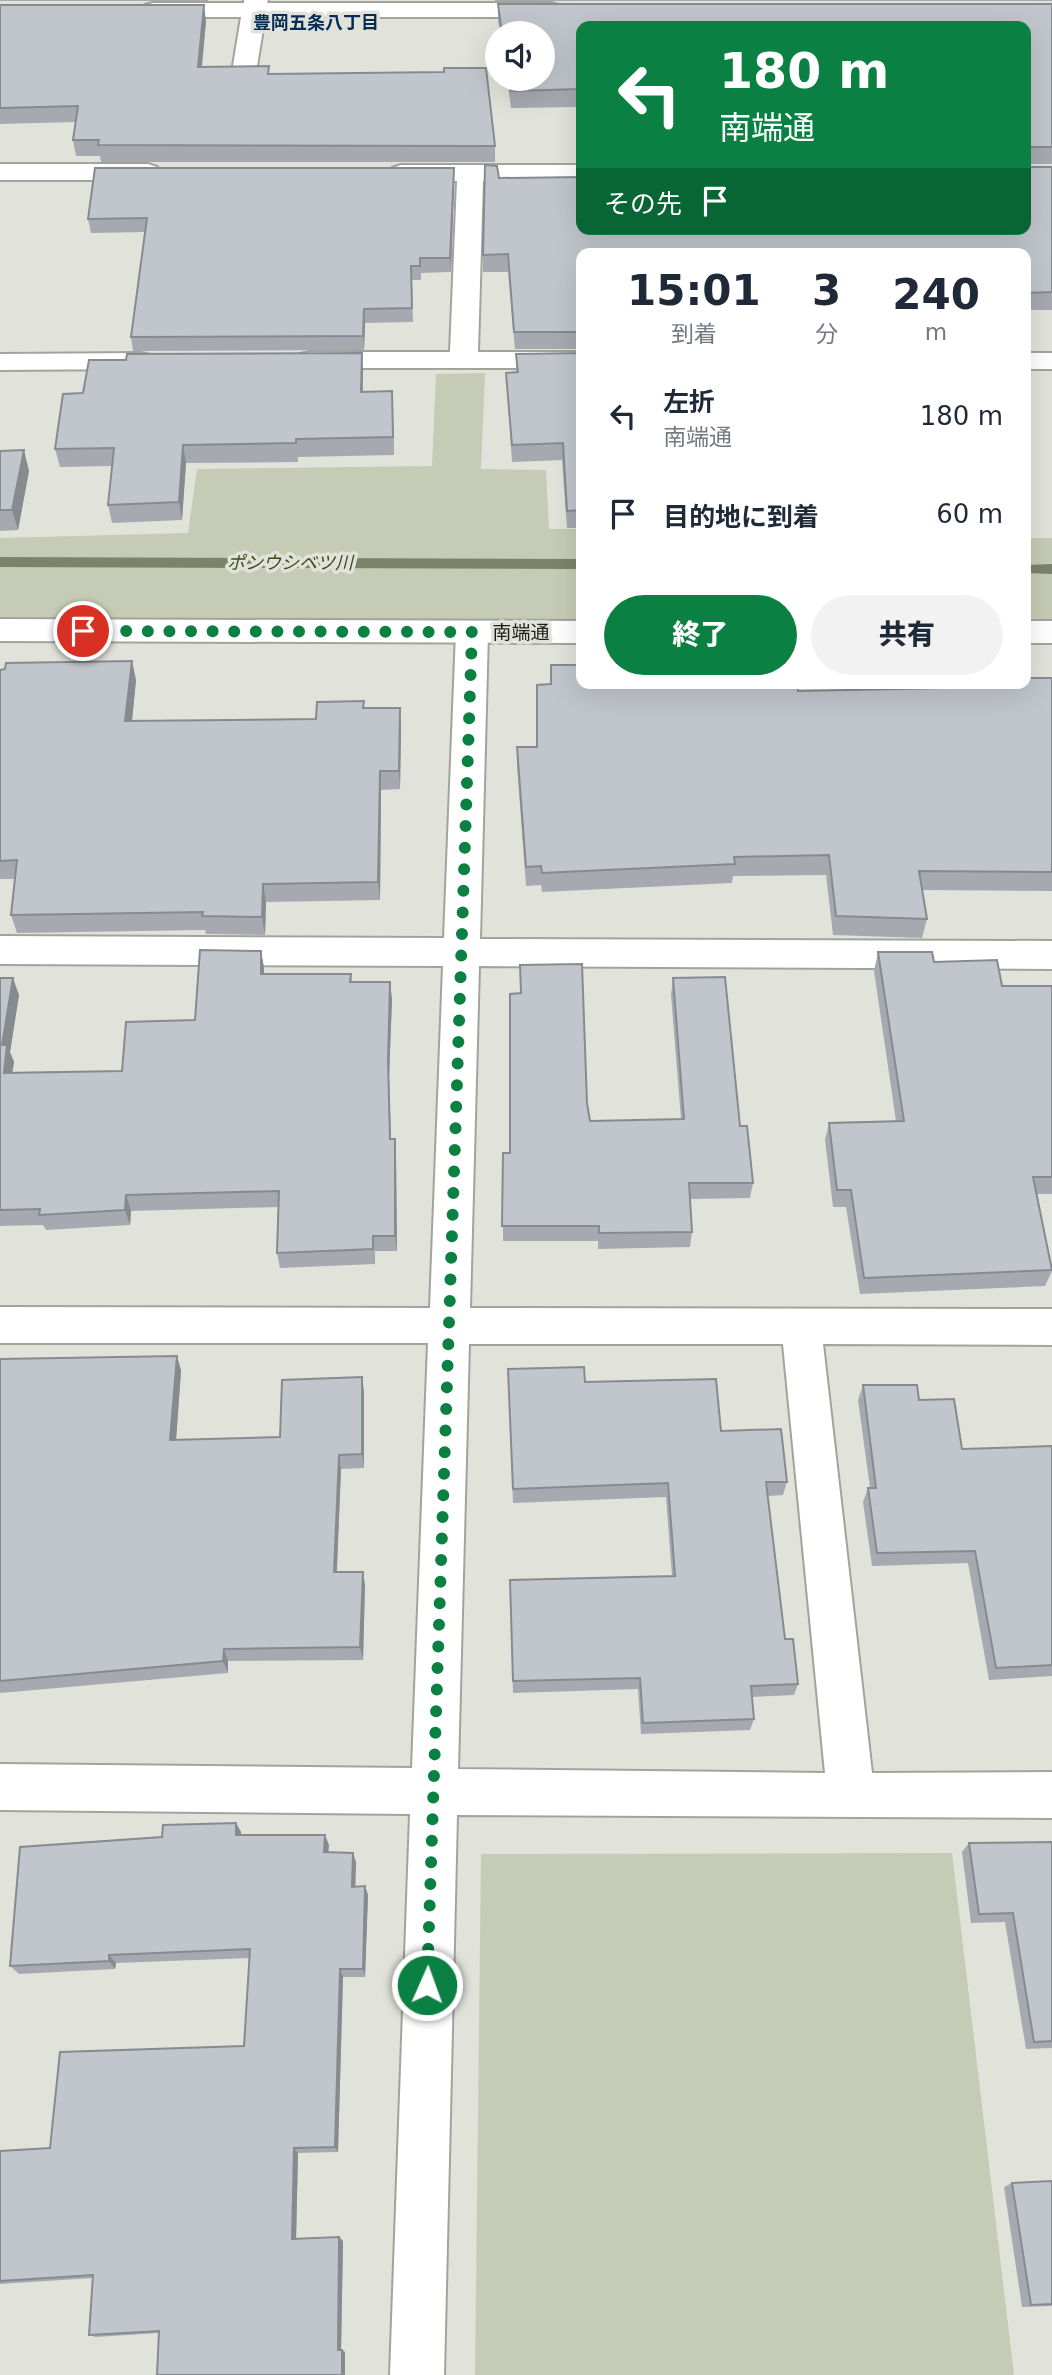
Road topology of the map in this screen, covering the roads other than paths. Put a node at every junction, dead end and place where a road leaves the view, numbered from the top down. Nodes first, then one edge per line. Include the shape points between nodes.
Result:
1 (255, 5) edge
2 (134, 10) edge
3 (576, 10) edge
4 (244, 72) edge
5 (0, 172) edge
6 (166, 173) edge
7 (374, 173) edge
8 (470, 173) junction
9 (576, 173) edge
10 (464, 359) junction
11 (286, 360) edge
12 (576, 360) edge
13 (164, 361) edge
14 (1031, 361) edge
15 (1052, 361) edge
16 (0, 362) edge
17 (0, 630) edge
18 (472, 632) junction
19 (576, 632) edge
20 (1031, 632) edge
21 (1052, 632) edge
22 (0, 950) edge
23 (461, 952) junction
24 (1052, 955) edge
25 (0, 1325) edge
26 (451, 1325) junction
27 (801, 1325) junction
28 (1052, 1327) edge
29 (0, 1787) edge
30 (433, 1789) junction
31 (1052, 1794) edge
32 (851, 1796) junction
33 (417, 2375) edge

1 - 2 street
1 - 3 street
1 - 4 street
5 - 6 street
7 - 8 street
8 - 9 street
8 - 10 street
10 - 11 street
10 - 12 street
13 - 16 street
14 - 15 street
17 - 18 street, 南端通
18 - 19 street, 南端通
18 - 23 street
20 - 21 street
22 - 23 street
23 - 24 street
23 - 26 street
25 - 26 street
26 - 27 street
26 - 30 street
27 - 28 street
27 - 32 street
29 - 30 street
30 - 32 street
30 - 33 street
31 - 32 street

